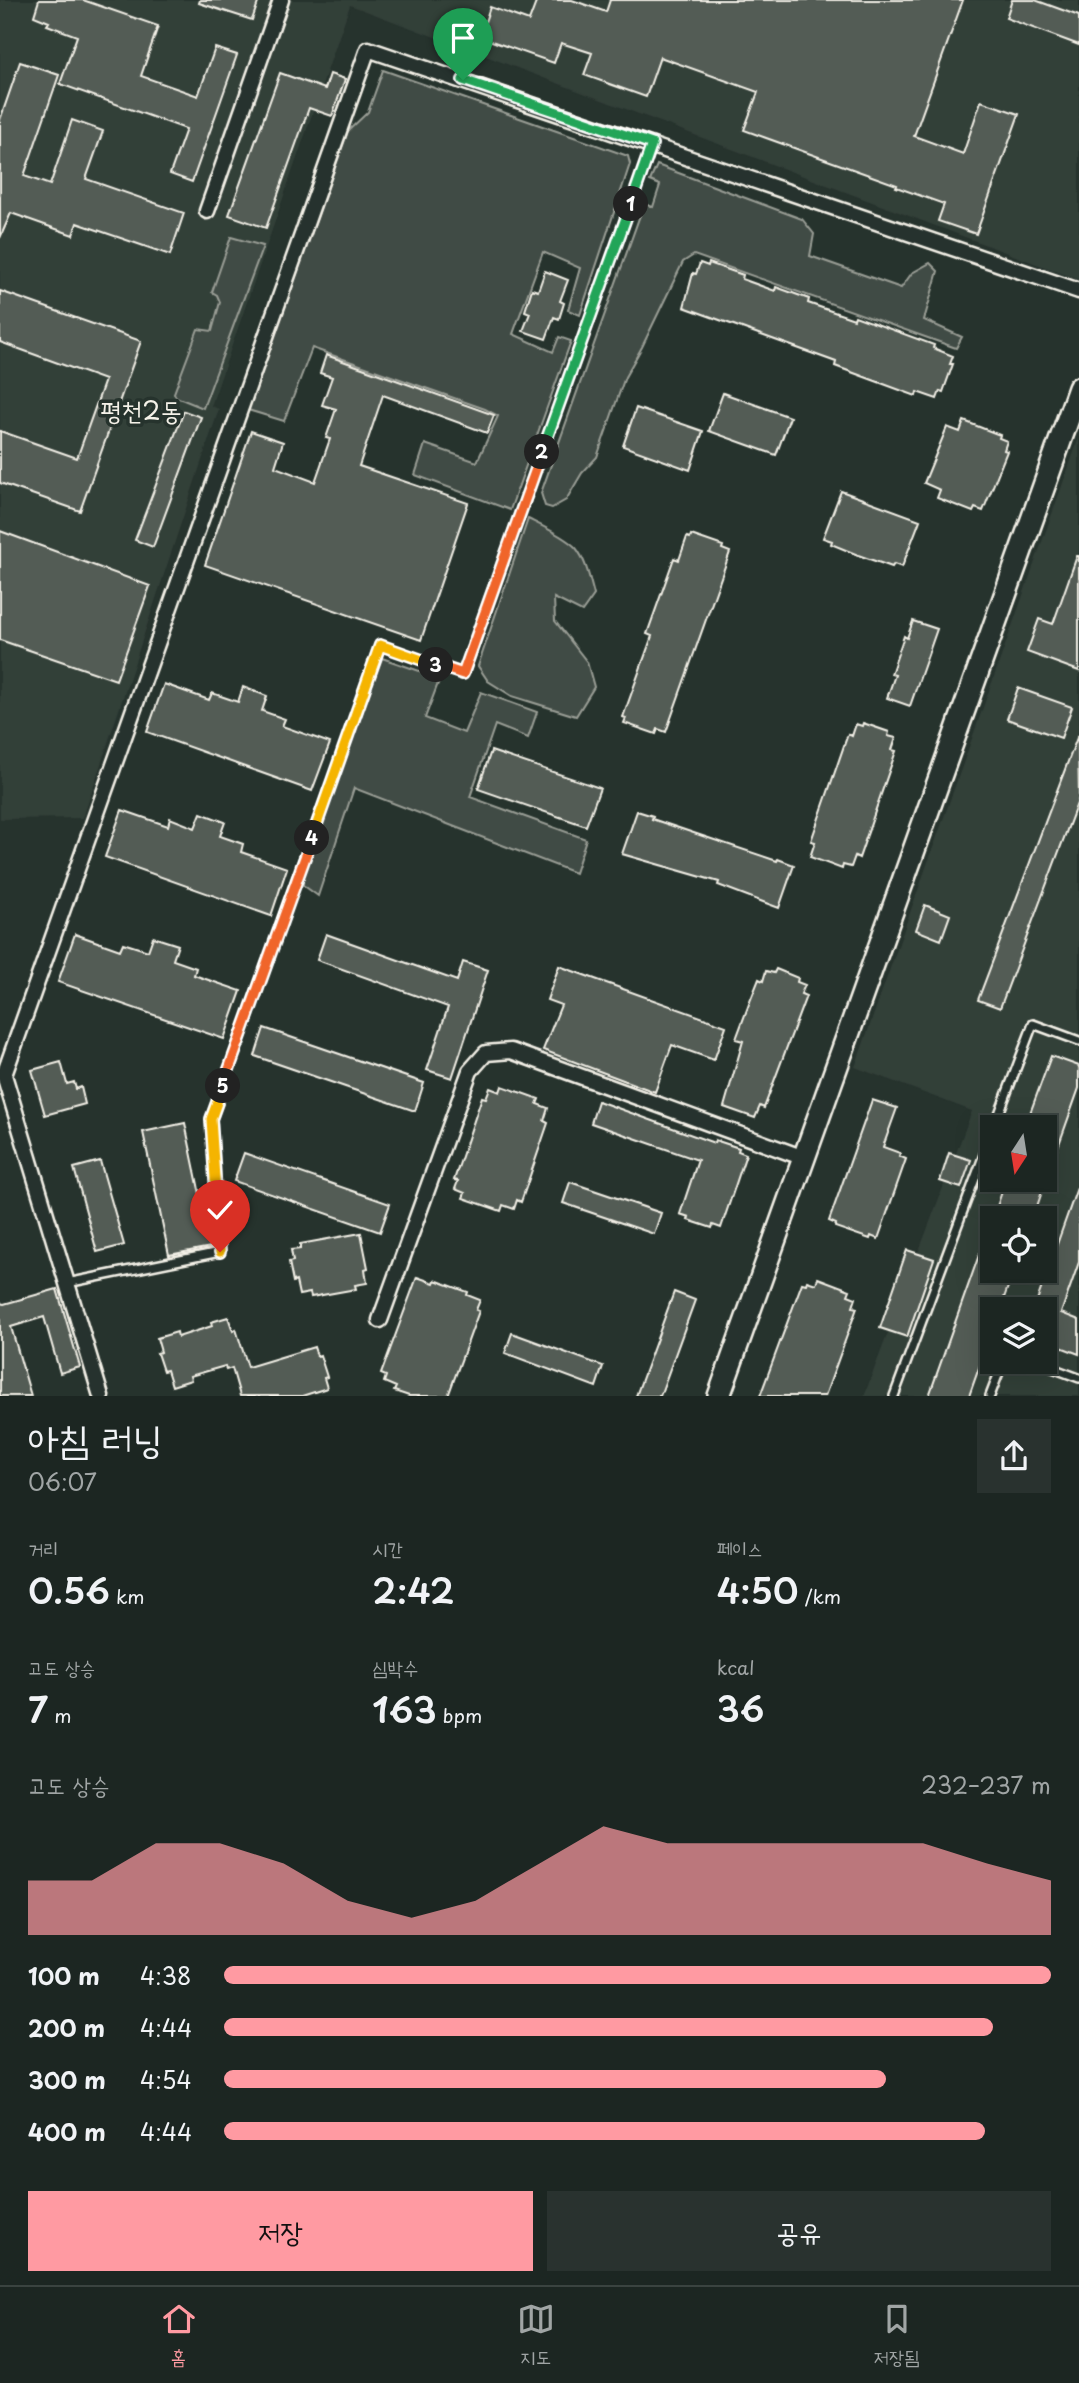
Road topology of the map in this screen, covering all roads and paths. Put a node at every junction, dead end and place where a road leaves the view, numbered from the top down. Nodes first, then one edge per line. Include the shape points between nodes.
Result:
1 (281, 0) edge
2 (652, 144) junction
3 (207, 211) dead end
4 (1079, 291) edge
5 (1079, 388) edge
6 (1079, 1041) edge
7 (999, 1115) edge
8 (804, 1158) junction
9 (980, 1165) edge
10 (67, 1283) junction
11 (380, 1320) dead end
12 (1057, 1370) edge
13 (998, 1374) edge
14 (1079, 1378) edge
15 (101, 1396) edge
16 (719, 1396) edge
17 (894, 1396) edge
18 (990, 1396) edge

1 - 3 street
2 - 4 street
2 - 10 lane via 463,674 380,645 211,1119 220,1252
2 - 10 street via 368,49 4,1075
5 - 8 street
6 - 7 lane via 1033,1024
8 - 11 street via 511,1051 486,1053 470,1071
8 - 16 street
9 - 17 lane
10 - 15 street
12 - 14 lane
13 - 18 lane

